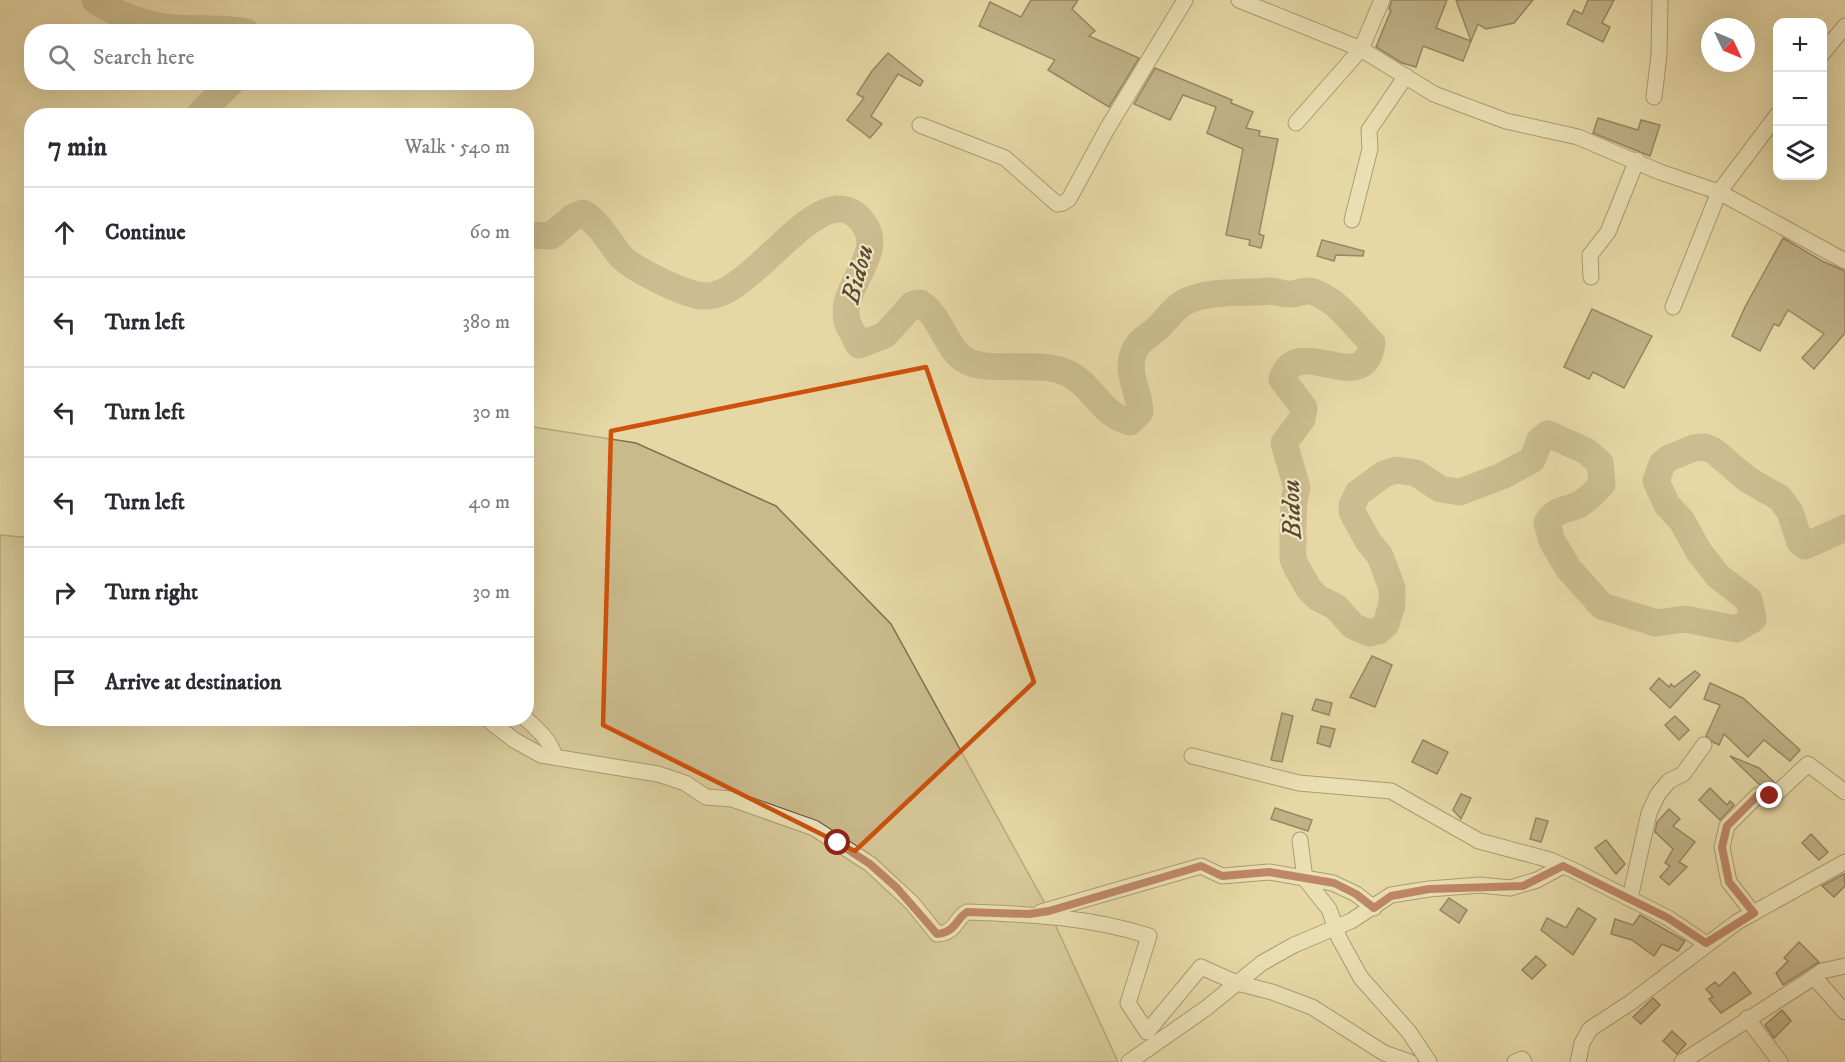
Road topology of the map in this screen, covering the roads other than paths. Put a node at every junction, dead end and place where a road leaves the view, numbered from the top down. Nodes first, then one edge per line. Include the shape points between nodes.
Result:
1 (1185, 0) edge
2 (1239, 0) edge
3 (1382, 0) edge
4 (1660, 0) edge
5 (1845, 26) edge
6 (1827, 48) edge
7 (1361, 49) junction
8 (1406, 76) junction
9 (1654, 97) dead end
10 (1773, 121) edge
11 (1296, 123) dead end
12 (920, 125) dead end
13 (1637, 160) junction
14 (1719, 192) junction
15 (1352, 220) dead end
16 (1845, 261) edge
17 (1591, 277) dead end
18 (1673, 307) dead end
19 (497, 726) edge
20 (534, 726) edge
21 (1704, 745) dead end
22 (554, 755) junction
23 (1192, 756) dead end
24 (1845, 792) edge
25 (1300, 840) dead end
26 (1845, 862) edge
27 (1563, 866) junction
28 (1305, 879) junction
29 (1630, 898) junction
30 (1374, 908) junction
31 (1754, 913) junction
32 (1029, 914) junction
33 (1334, 926) junction
34 (1706, 943) junction
35 (1845, 966) edge
36 (1814, 977) junction
37 (1237, 983) junction
38 (1845, 1012) edge
39 (1747, 1018) junction
40 (1128, 1062) edge
41 (1410, 1062) edge
42 (1429, 1062) edge
43 (1515, 1062) edge
44 (1524, 1062) edge
45 (1578, 1062) edge
46 (1682, 1062) edge
47 (1779, 1062) edge

1 - 12 street via 1069,199 1063,203 1057,204 1005,158
2 - 7 street
3 - 7 street
4 - 9 street
5 - 6 street
7 - 8 street
7 - 11 street
8 - 13 street via 1434,94 1506,121 1578,137
8 - 15 street via 1369,130 1370,149
10 - 14 street
13 - 14 street via 1666,175
13 - 17 street via 1608,232 1590,255
14 - 16 street
14 - 18 street
19 - 22 street via 533,751
20 - 22 street via 553,748
21 - 29 street via 1683,774 1669,781 1658,794 1649,813
22 - 32 street via 658,774 691,786 706,797 732,799 814,828 870,864 912,903 937,934 955,928 960,916 967,912
23 - 27 street via 1299,783 1391,791 1479,841
24 - 31 street via 1808,764 1776,794 1758,795 1727,826 1722,847 1729,882
25 - 28 street
26 - 31 street
27 - 29 street
27 - 30 street via 1523,886 1429,889 1391,896
28 - 30 street via 1334,883
28 - 32 street via 1269,872 1222,876 1201,866
28 - 33 street via 1329,909
29 - 34 street
30 - 33 street
31 - 34 street
32 - 37 street via 1124,928 1149,936 1128,1003 1147,1032 1201,967
33 - 37 street via 1262,963
33 - 42 street via 1361,978 1409,1032
34 - 45 street via 1679,967 1590,1029
35 - 36 street
36 - 38 street
36 - 39 street
37 - 40 street
37 - 41 street via 1312,1007 1384,1053
39 - 46 street
39 - 47 street
43 - 44 street

